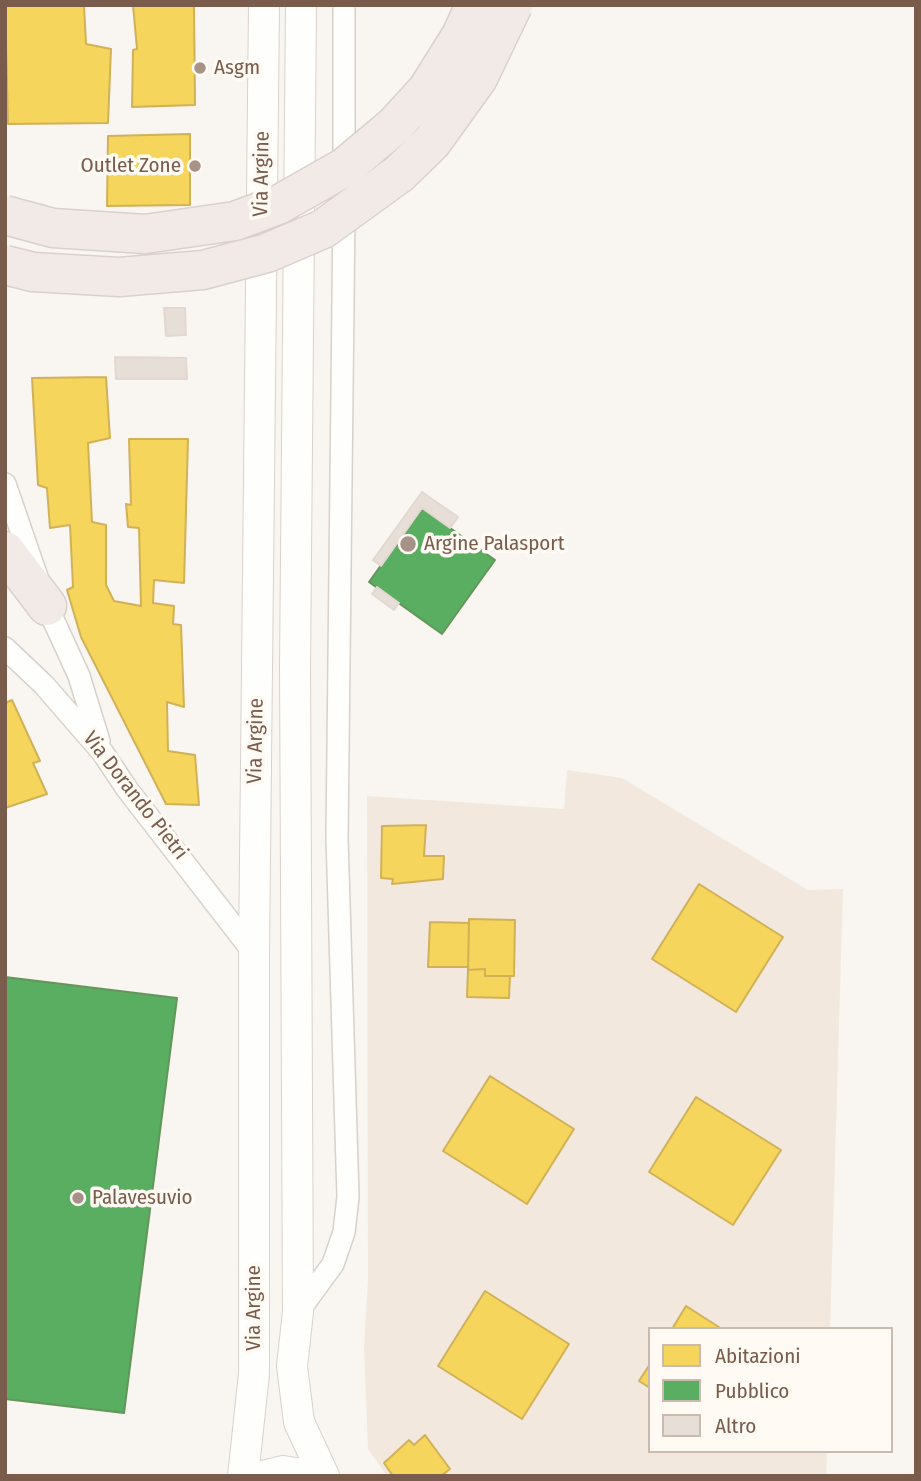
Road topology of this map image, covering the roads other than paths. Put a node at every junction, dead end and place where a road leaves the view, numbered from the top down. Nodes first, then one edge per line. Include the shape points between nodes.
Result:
1 (264, 5) edge
2 (301, 5) edge
3 (344, 5) edge
4 (475, 5) edge
5 (513, 5) edge
6 (5, 215) edge
7 (5, 265) edge
8 (5, 484) edge
9 (5, 551) edge
10 (47, 606) junction
11 (5, 648) edge
12 (103, 753) junction
13 (254, 953) junction
14 (298, 1312) junction
15 (243, 1476) edge
16 (263, 1476) edge
17 (314, 1476) edge
18 (324, 1476) edge

1 - 13 street, Via Argine
2 - 14 street, Via Argine via 295,666
3 - 14 street, Via Argine via 337,838 348,1197 344,1232 333,1264
4 - 6 highway, bridge via 427,90 394,126 345,167 278,205 235,220 145,234 53,228
5 - 7 highway, bridge via 478,78 432,142 390,181 323,229 267,253 203,270 119,277 33,272
8 - 10 street
9 - 10 highway
10 - 12 street via 79,676
11 - 12 street, Via Dorando Pietri
12 - 13 street, Via Dorando Pietri
13 - 15 street, Via Argine via 254,1374
14 - 18 street, Via Argine via 292,1366 299,1422
16 - 17 street via 283,1471

